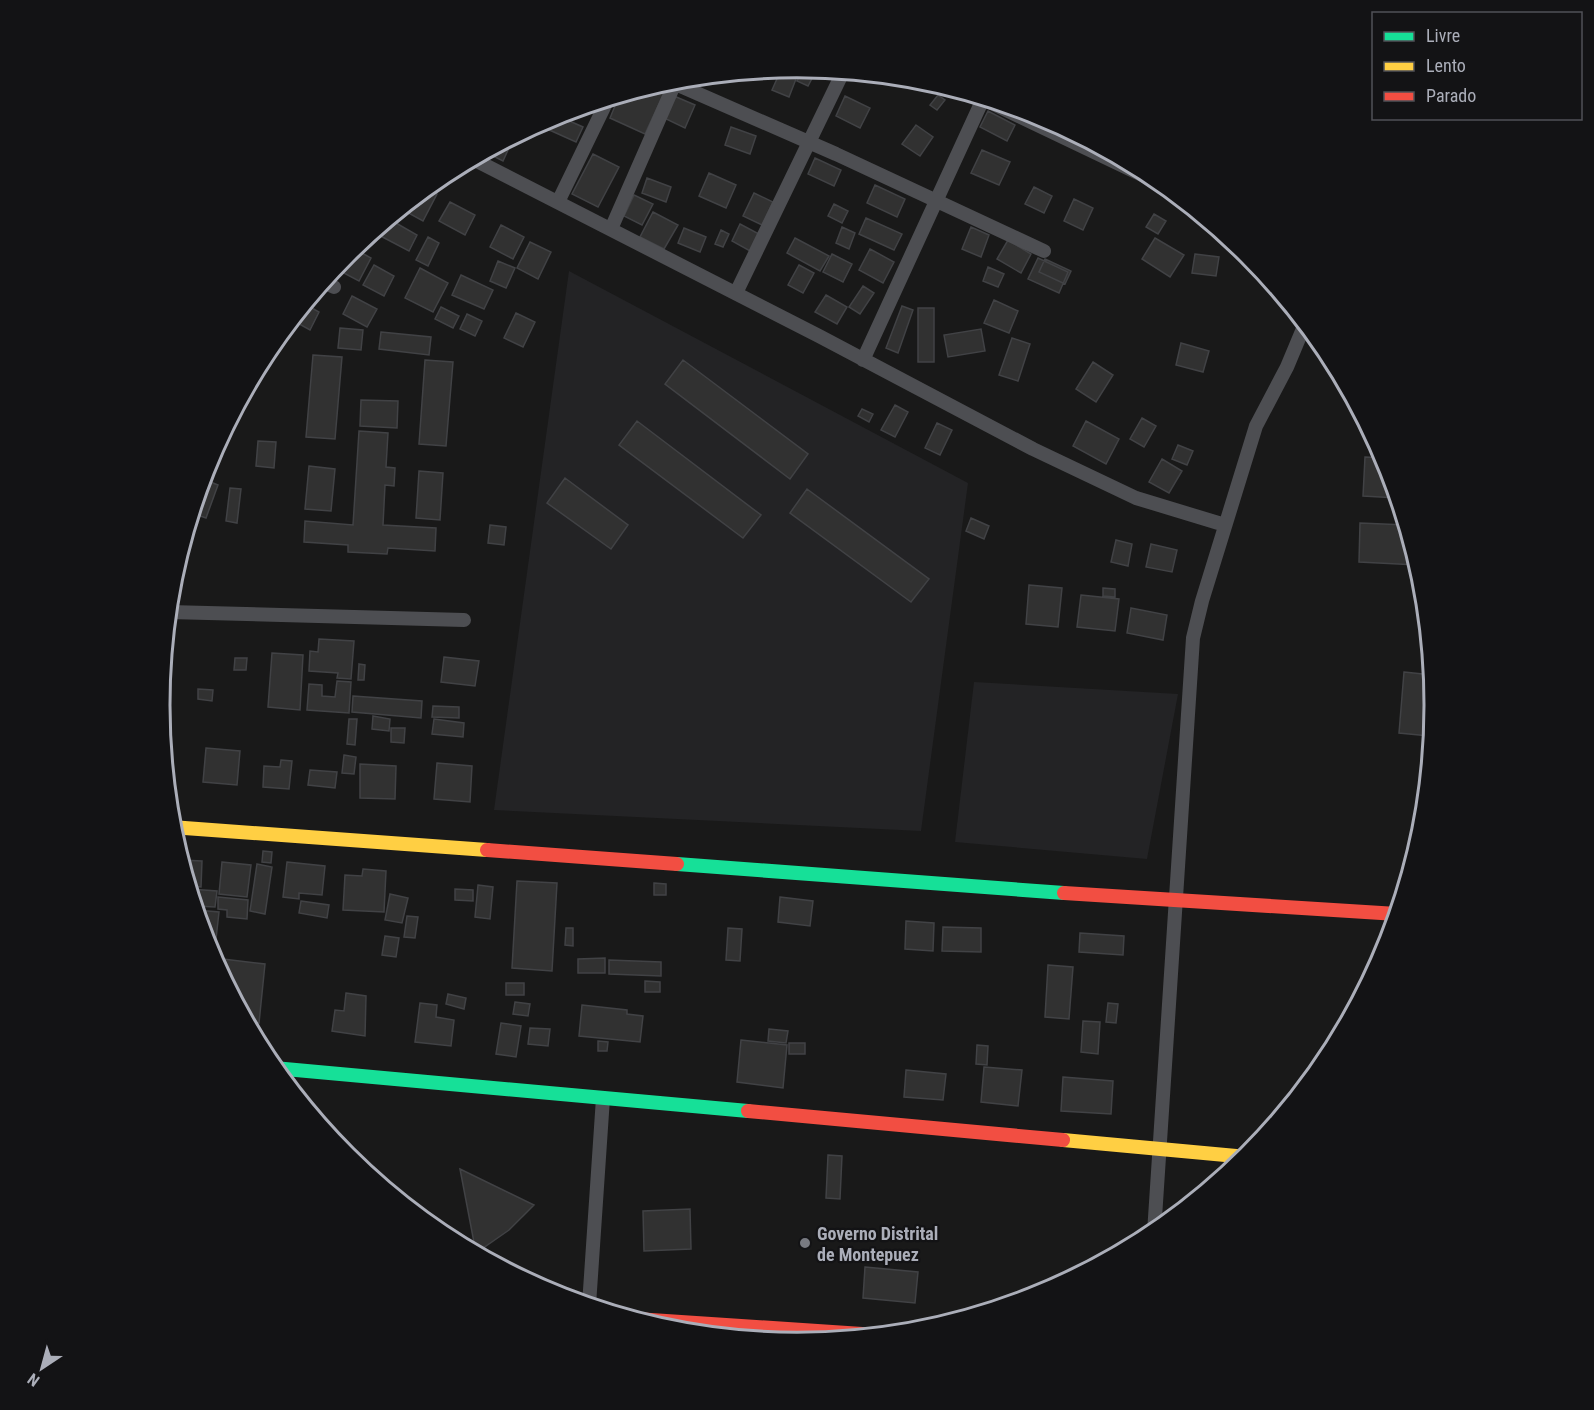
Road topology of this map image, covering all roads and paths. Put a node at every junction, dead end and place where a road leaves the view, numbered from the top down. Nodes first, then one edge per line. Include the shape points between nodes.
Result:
1 (840, 79) edge
2 (686, 88) edge
3 (668, 92) edge
4 (980, 105) edge
5 (603, 108) edge
6 (810, 142) junction
7 (482, 163) edge
8 (936, 201) junction
9 (558, 202) junction
10 (611, 229) junction
11 (1044, 251) dead end
12 (736, 293) junction
13 (1301, 333) edge
14 (863, 360) junction
15 (1225, 525) junction
16 (177, 612) edge
17 (464, 620) dead end
18 (182, 828) edge
19 (1175, 901) junction
20 (1388, 914) edge
21 (287, 1069) edge
22 (603, 1098) junction
23 (1157, 1150) junction
24 (1232, 1155) edge
25 (1154, 1219) edge
26 (590, 1297) edge
27 (714, 1327) edge
28 (756, 1331) edge

1 - 6 street
2 - 6 street
3 - 10 street
4 - 8 street
5 - 9 street
6 - 8 street
6 - 12 street
7 - 9 street
8 - 11 street
8 - 14 street
9 - 10 street
10 - 12 street
12 - 14 street
13 - 15 street via 1256,426
14 - 15 street via 1136,498
15 - 19 street via 1193,638
16 - 17 street
18 - 19 street
19 - 20 street
19 - 23 street
21 - 22 street
22 - 23 street
22 - 26 street
23 - 24 street
23 - 25 street
27 - 28 street

